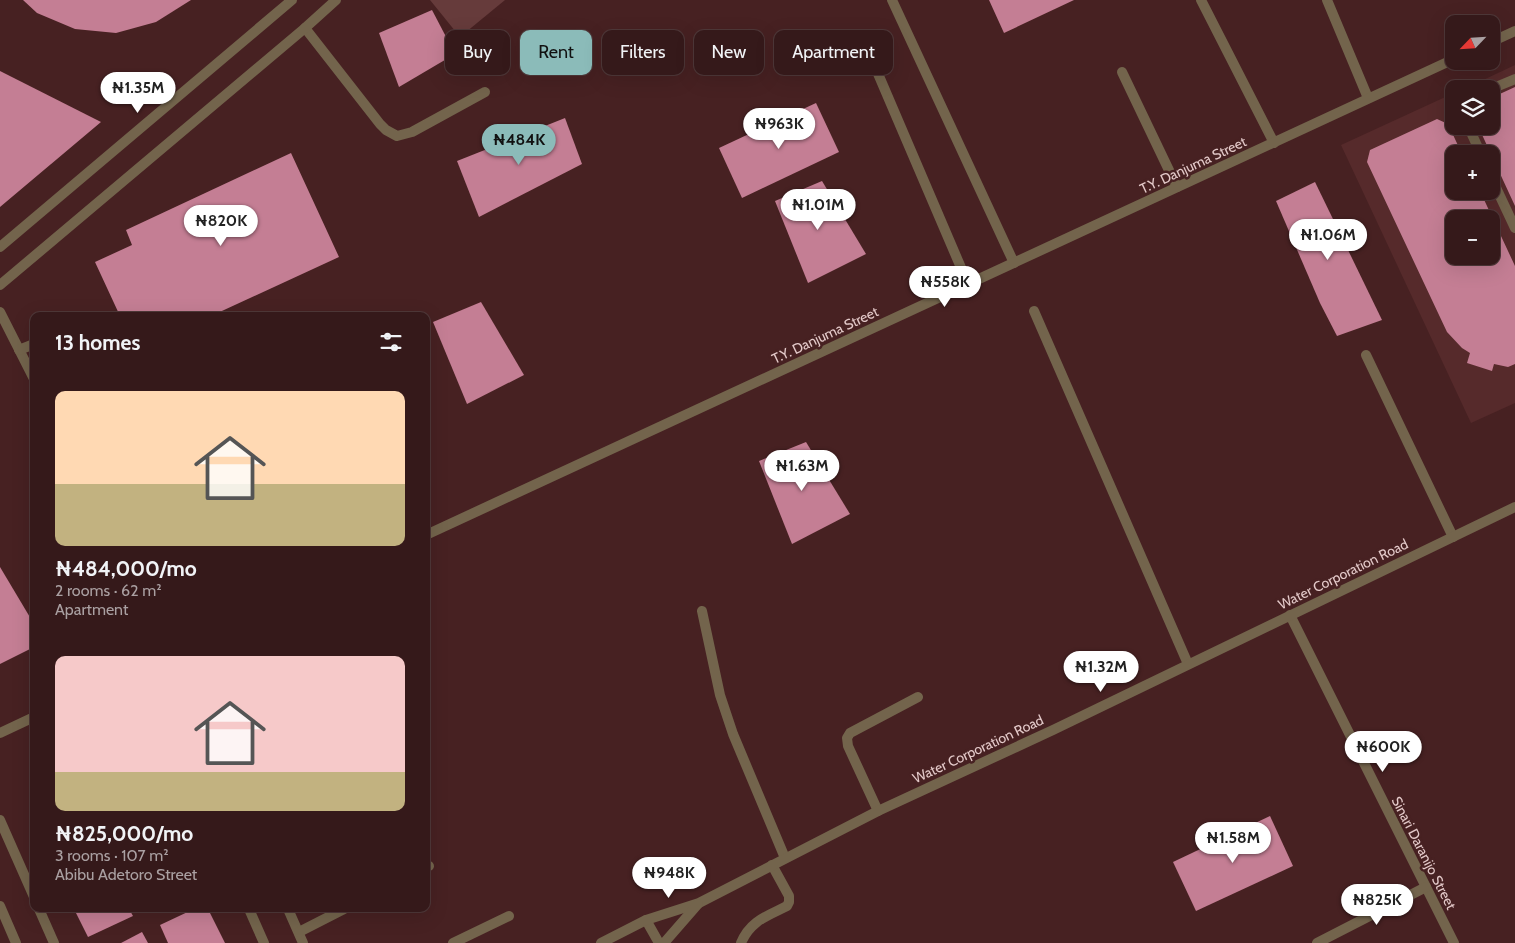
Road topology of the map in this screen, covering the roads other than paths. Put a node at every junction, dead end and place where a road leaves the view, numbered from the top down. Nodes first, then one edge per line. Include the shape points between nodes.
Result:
1 (292, 0) edge
2 (336, 0) edge
3 (892, 0) edge
4 (1201, 0) edge
5 (1327, 0) edge
6 (305, 28) junction
7 (1515, 31) edge
8 (1500, 38) edge
9 (1445, 63) edge
10 (1122, 72) dead end
11 (879, 75) edge
12 (1515, 79) edge
13 (1500, 86) edge
14 (485, 92) dead end
15 (1368, 98) junction
16 (1274, 142) junction
17 (1177, 187) junction
18 (1500, 196) edge
19 (1515, 228) edge
20 (0, 247) edge
21 (1014, 263) junction
22 (0, 284) edge
23 (968, 284) junction
24 (1034, 311) dead end
25 (0, 312) edge
26 (30, 346) edge
27 (19, 350) junction
28 (1366, 355) dead end
29 (30, 371) edge
30 (1515, 507) edge
31 (430, 533) edge
32 (1452, 537) junction
33 (702, 611) dead end
34 (1290, 615) junction
35 (1188, 664) junction
36 (918, 697) dead end
37 (30, 719) edge
38 (0, 733) edge
39 (878, 811) junction
40 (0, 820) edge
41 (785, 858) junction
42 (772, 865) junction
43 (1426, 887) junction
44 (30, 888) edge
45 (699, 903) junction
46 (0, 906) edge
47 (40, 912) edge
48 (250, 912) edge
49 (289, 912) edge
50 (338, 912) edge
51 (509, 916) dead end
52 (646, 920) junction
53 (298, 932) junction
54 (620, 939) edge
55 (16, 943) edge
56 (54, 943) edge
57 (263, 943) edge
58 (303, 943) edge
59 (453, 943) edge
60 (602, 943) edge
61 (659, 943) edge
62 (664, 943) edge
63 (741, 943) edge
64 (1317, 943) edge
65 (1454, 943) edge

1 - 20 street
2 - 6 street
3 - 21 street
4 - 16 street
5 - 15 street
6 - 14 street via 380,124 397,136 412,132
6 - 22 street
7 - 8 street
9 - 15 street, T.Y. Danjuma Street
10 - 17 street
11 - 23 street
12 - 13 street
15 - 16 street, T.Y. Danjuma Street
16 - 17 street, T.Y. Danjuma Street
17 - 21 street, T.Y. Danjuma Street
18 - 19 street
21 - 23 street, T.Y. Danjuma Street
23 - 31 street, T.Y. Danjuma Street
24 - 35 street
25 - 27 street
26 - 27 street
27 - 29 street
28 - 32 street
30 - 32 street, Water Corporation Road
32 - 34 street, Water Corporation Road
33 - 41 street via 722,703
34 - 35 street, Water Corporation Road
34 - 43 street, Sinari Daranijo Street
35 - 39 street, Water Corporation Road
36 - 39 street via 850,732 847,738
37 - 38 street
39 - 41 street, Water Corporation Road
40 - 44 street
41 - 42 street, Water Corporation Road
42 - 45 street, Water Corporation Road
42 - 63 street via 789,902 752,924
43 - 64 street
43 - 65 street, Sinari Daranijo Street
45 - 52 street
45 - 62 street
46 - 55 street
47 - 56 street
48 - 57 street
49 - 53 street
50 - 53 street
51 - 59 street
52 - 54 street
52 - 61 street
53 - 58 street
54 - 60 street

